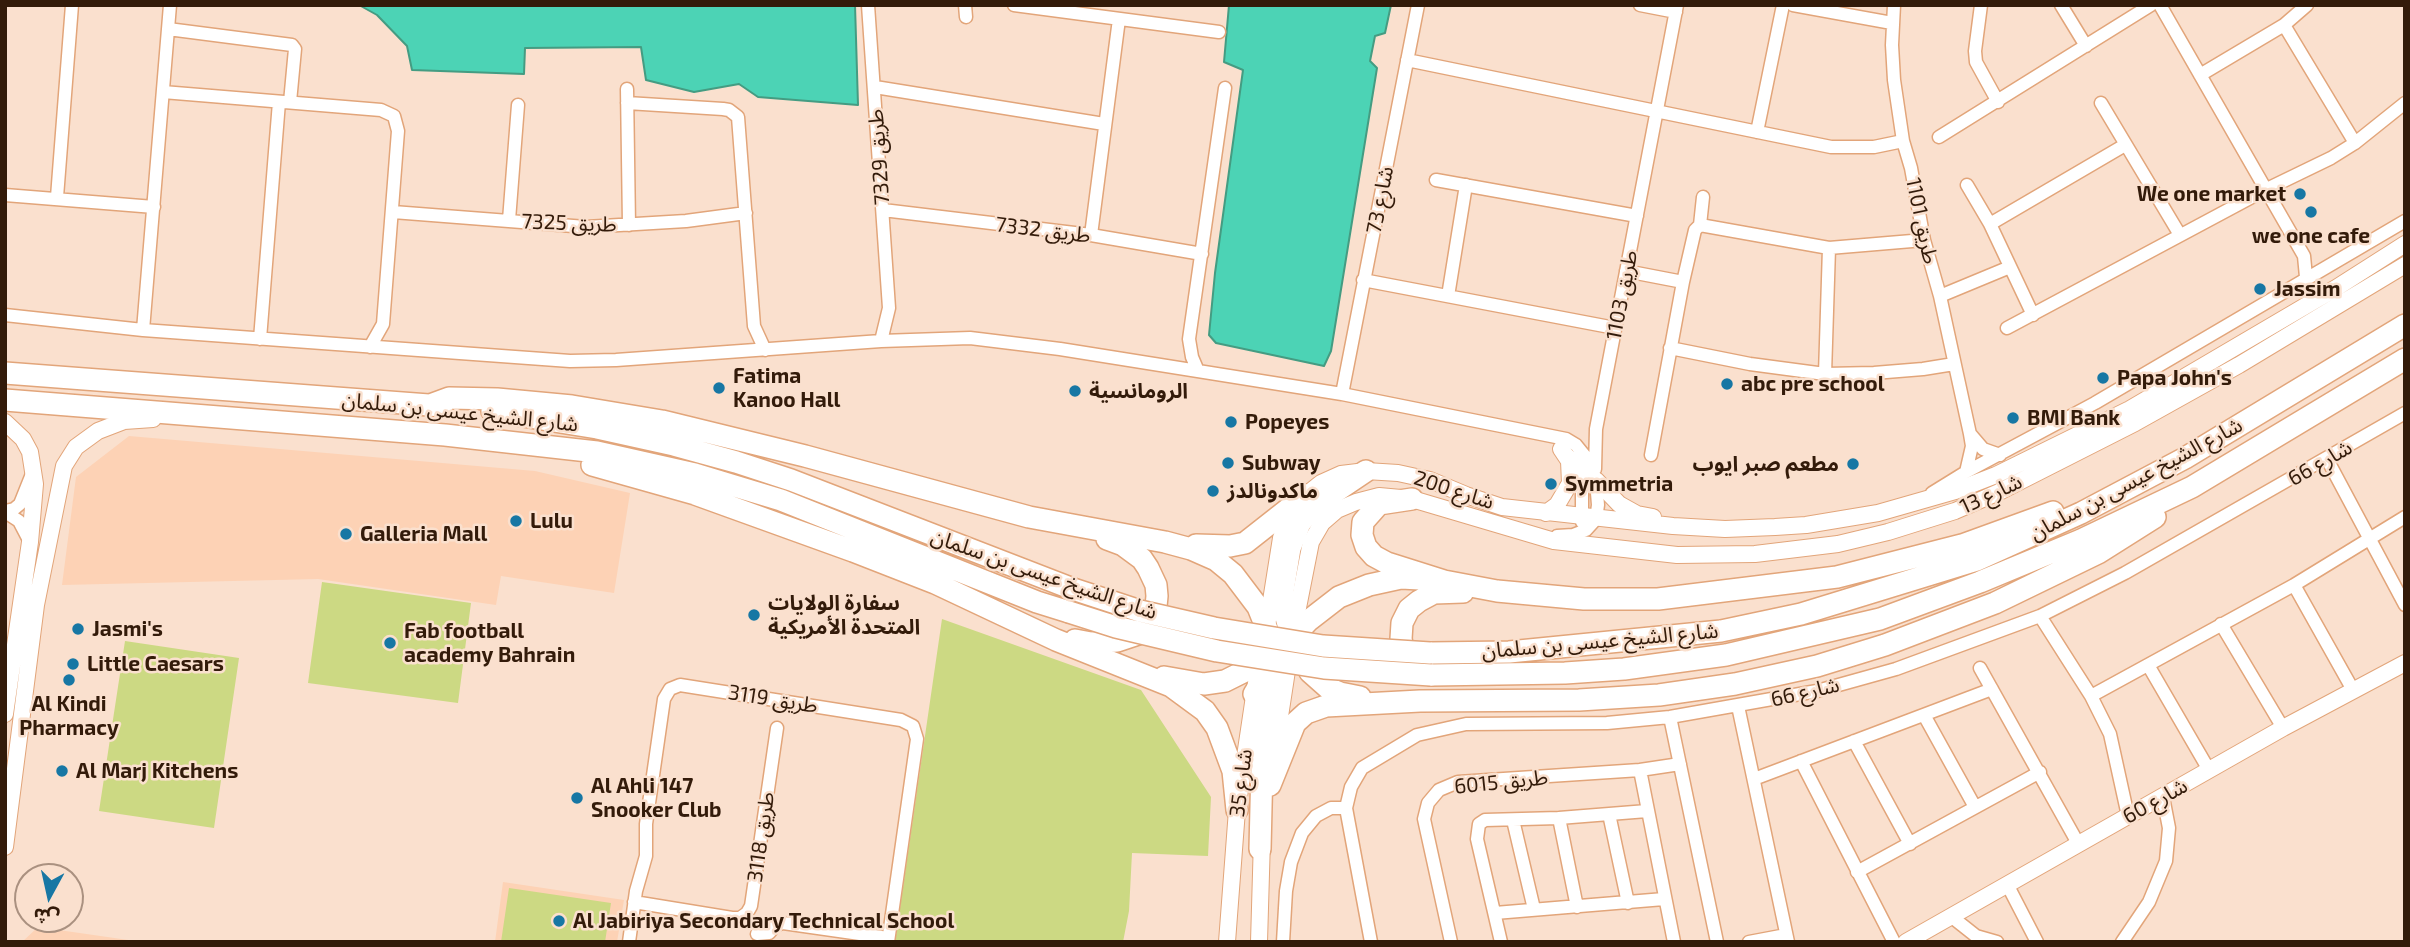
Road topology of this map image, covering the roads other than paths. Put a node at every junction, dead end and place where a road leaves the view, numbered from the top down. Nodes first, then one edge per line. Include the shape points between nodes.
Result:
1 (72, 5) edge
2 (170, 5) edge
3 (868, 5) edge
4 (1014, 5) edge
5 (1418, 5) edge
6 (1640, 5) edge
7 (1783, 5) edge
8 (1793, 5) edge
9 (1894, 5) edge
10 (1981, 5) edge
11 (2061, 5) edge
12 (2151, 5) edge
13 (2160, 5) edge
14 (2307, 5) edge
15 (1676, 9) edge
16 (1119, 19) junction
17 (1892, 23) junction
18 (2284, 25) junction
19 (168, 29) junction
20 (1219, 32) dead end
21 (2086, 46) junction
22 (1408, 60) junction
23 (2200, 75) junction
24 (875, 88) junction
25 (1225, 88) dead end
26 (163, 92) junction
27 (285, 102) junction
28 (1998, 102) junction
29 (2101, 103) dead end
30 (2405, 103) edge
31 (518, 105) dead end
32 (1657, 111) junction
33 (1104, 124) junction
34 (1757, 132) junction
35 (1939, 138) dead end
36 (1903, 141) junction
37 (2356, 143) junction
38 (2125, 145) junction
39 (1436, 180) dead end
40 (1466, 185) junction
41 (1967, 185) dead end
42 (2267, 189) junction
43 (5, 195) edge
44 (57, 197) junction
45 (1703, 197) dead end
46 (154, 206) junction
47 (883, 210) junction
48 (393, 212) junction
49 (746, 214) junction
50 (1637, 216) junction
51 (509, 220) junction
52 (2405, 221) edge
53 (1990, 224) junction
54 (629, 225) junction
55 (1700, 225) junction
56 (1091, 235) junction
57 (2180, 235) junction
58 (1924, 240) junction
59 (2405, 244) edge
60 (1829, 248) junction
61 (1202, 254) junction
62 (2304, 256) junction
63 (2405, 265) edge
64 (2010, 267) junction
65 (2330, 267) junction
66 (1626, 271) junction
67 (1363, 280) junction
68 (1683, 282) junction
69 (2304, 282) junction
70 (1448, 296) junction
71 (1940, 296) junction
72 (889, 308) junction
73 (2033, 314) junction
74 (5, 315) edge
75 (383, 324) junction
76 (2405, 325) edge
77 (754, 326) junction
78 (1615, 328) junction
79 (2007, 328) dead end
80 (143, 330) junction
81 (261, 339) junction
82 (1189, 339) junction
83 (904, 340) junction
84 (881, 341) junction
85 (370, 347) junction
86 (393, 348) junction
87 (1670, 348) junction
88 (765, 350) junction
89 (746, 351) junction
90 (2405, 359) edge
91 (1954, 364) junction
92 (1176, 368) junction
93 (1198, 371) junction
94 (5, 373) edge
95 (1825, 374) junction
96 (1342, 394) junction
97 (5, 400) edge
98 (430, 405) junction
99 (2405, 413) edge
100 (194, 417) junction
101 (5, 422) edge
102 (1530, 430) junction
103 (1970, 434) junction
104 (495, 439) junction
105 (1561, 449) junction
106 (1651, 455) dead end
107 (2000, 455) junction
108 (2185, 458) junction
109 (2327, 459) junction
110 (34, 467) junction
111 (1366, 471) junction
112 (1966, 472) junction
113 (1596, 480) junction
114 (2192, 487) junction
115 (1306, 495) junction
116 (1412, 499) junction
117 (1917, 502) junction
118 (5, 512) edge
119 (1546, 513) junction
120 (2405, 517) edge
121 (1587, 522) junction
122 (1070, 525) junction
123 (1774, 527) junction
124 (1528, 534) junction
125 (2370, 539) junction
126 (30, 542) junction
127 (1165, 542) junction
128 (1615, 549) junction
129 (1444, 581) junction
130 (2294, 585) junction
131 (1497, 591) junction
132 (2405, 606) edge
133 (2040, 616) junction
134 (1016, 621) junction
135 (2221, 624) junction
136 (1279, 636) junction
137 (2405, 663) edge
138 (2148, 665) junction
139 (1980, 668) dead end
140 (1138, 672) junction
141 (1992, 689) junction
142 (2353, 690) junction
143 (1254, 694) joint
144 (2091, 696) junction
145 (1420, 701) junction
146 (1504, 702) junction
147 (1738, 706) junction
148 (6, 709) edge
149 (1924, 715) junction
150 (1670, 717) junction
151 (777, 728) dead end
152 (2283, 728) junction
153 (1854, 741) junction
154 (1801, 761) junction
155 (1680, 764) junction
156 (1640, 770) junction
157 (2209, 771) junction
158 (2040, 772) junction
159 (1754, 779) junction
160 (9, 785) edge
161 (1270, 785) junction
162 (2163, 797) junction
163 (1975, 807) junction
164 (1346, 808) junction
165 (1237, 810) junction
166 (1647, 811) junction
167 (1609, 814) junction
168 (2127, 816) junction
169 (1559, 818) junction
170 (1513, 820) junction
171 (1910, 844) junction
172 (2079, 845) junction
173 (5, 847) edge
174 (1260, 849) junction
175 (1857, 872) junction
176 (2008, 886) junction
177 (1664, 899) junction
178 (634, 902) junction
179 (1628, 903) junction
180 (1577, 907) junction
181 (1534, 909) junction
182 (1495, 913) junction
183 (1952, 917) junction
184 (757, 934) dead end
185 (1927, 936) edge
186 (1787, 938) edge
187 (888, 940) edge
188 (1980, 940) edge
189 (629, 942) edge
190 (1227, 942) edge
191 (1259, 942) edge
192 (1283, 942) edge
193 (1371, 942) edge
194 (1451, 942) edge
195 (1501, 942) edge
196 (1674, 942) edge
197 (1717, 942) edge
198 (1749, 942) edge
199 (1894, 942) edge
200 (1906, 942) edge
201 (1997, 942) edge
202 (2037, 942) edge
203 (2123, 942) edge

1 - 44 street
2 - 19 street
3 - 24 street, طريق 7329
4 - 16 street
5 - 22 street, شارع 73
6 - 15 street, طريق 1103
7 - 34 street
8 - 17 street
9 - 17 street, طريق 1101
10 - 28 street via 1976,62
11 - 21 street
12 - 21 street
13 - 23 street
14 - 18 street
15 - 32 street, طريق 1103
16 - 20 street
16 - 33 street
17 - 36 street, طريق 1101
18 - 23 street
18 - 37 street
19 - 26 street
19 - 27 street via 292,45
21 - 28 street
22 - 32 street
22 - 67 street, شارع 73
23 - 42 street
24 - 33 street
24 - 47 street, طريق 7329
25 - 61 street
26 - 27 street
26 - 46 street
27 - 48 street via 381,110 394,116 398,131
27 - 81 street
28 - 35 street
29 - 38 street
30 - 37 street
31 - 51 street
32 - 34 street
32 - 50 street, طريق 1103
33 - 56 street
34 - 36 street via 1846,148
36 - 58 street, طريق 1101
37 - 42 street
38 - 53 street
38 - 57 street
39 - 40 street
40 - 50 street
40 - 70 street
41 - 53 street
42 - 57 street
42 - 62 street
43 - 44 street
44 - 46 street
45 - 55 street
46 - 80 street
47 - 56 street, طريق 7332
47 - 72 street, طريق 7329
48 - 51 street, طريق 7325
48 - 75 street
49 - 54 street, طريق 7325
49 - 54 street via 740,123 734,113 627,96
49 - 77 street
50 - 66 street, طريق 1103
51 - 54 street, طريق 7325 via 586,227
52 - 65 street
53 - 64 street
55 - 60 street
55 - 68 street
56 - 61 street, طريق 7332
57 - 73 street
58 - 60 street
58 - 71 street, طريق 1101
59 - 117 street, شارع 13 via 2130,409 1996,475
60 - 95 street
61 - 82 street
62 - 65 street
62 - 69 street
63 - 128 street, شارع 13 via 2135,423 1955,511 1838,544 1755,554 1677,555
64 - 71 street
64 - 73 street
65 - 69 street
66 - 68 street
66 - 78 street, طريق 1103
67 - 70 street
67 - 96 street, شارع 73
68 - 87 street
69 - 107 street
70 - 78 street
71 - 91 street, طريق 1101
72 - 83 street, طريق 7329
72 - 84 street, طريق 7329
73 - 79 street
74 - 80 street
75 - 85 street
75 - 86 street
76 - 108 highway, شارع الشيخ عيسى بن سلمان
77 - 88 street
77 - 89 street
78 - 113 street, طريق 1103 via 1595,429
80 - 81 street
81 - 85 street
82 - 92 street
82 - 93 street
83 - 84 street
83 - 92 street via 970,338
84 - 88 street
85 - 86 street
86 - 89 street via 570,361
87 - 95 street
87 - 106 street
88 - 89 street
90 - 114 highway, شارع الشيخ عيسى بن سلمان
91 - 95 street
91 - 103 street, طريق 1101
92 - 93 street
93 - 96 street
94 - 98 highway, شارع الشيخ عيسى بن سلمان
96 - 102 street
97 - 100 highway, شارع الشيخ عيسى بن سلمان
98 - 108 highway, شارع الشيخ عيسى بن سلمان, bridge via 517,415 674,444 791,481 1139,611 1323,646 1430,653 1564,648 1721,631 1801,614 1978,560
98 - 122 highway via 449,398 509,400 662,421
99 - 109 street, شارع 66
100 - 104 highway, شارع الشيخ عيسى بن سلمان
100 - 160 street via 124,421 86,439 64,466 36,604
101 - 110 street via 23,439
102 - 105 street
102 - 113 street via 1576,445
103 - 107 street via 1983,449
103 - 112 street, طريق 1101
104 - 114 highway, شارع الشيخ عيسى بن سلمان, bridge via 597,452 736,486 1037,602 1116,627 1217,651 1324,668 1431,675 1623,669 1726,654 1880,619 2081,540
104 - 134 highway via 695,494 877,560
105 - 119 street via 1569,461 1570,483 1557,505
105 - 121 street via 1582,474
107 - 112 street
108 - 131 highway via 1962,545 1837,577 1658,599 1584,599
109 - 125 street
109 - 133 street, شارع 66 via 2126,573
110 - 118 street via 20,503
110 - 126 street
111 - 115 street, شارع 200 via 1341,474
111 - 119 street, شارع 200 via 1398,472 1502,507
111 - 136 highway via 1317,505 1300,523 1290,548
112 - 117 street
113 - 121 street via 1598,498
113 - 123 street via 1619,504 1637,514 1703,521 1765,520
114 - 146 highway via 2148,523 2098,553 1995,603 1885,645 1735,684 1658,695
115 - 127 highway via 1245,543 1230,547
115 - 136 street, شارع 200 via 1290,513 1281,538
116 - 124 street, شارع 200
116 - 129 highway via 1379,505 1370,512 1363,522 1366,547 1387,563
116 - 136 street, شارع 200 via 1380,496 1356,502 1322,523 1311,542
117 - 123 street, شارع 13 via 1839,520
118 - 126 street via 19,521
119 - 121 street, شارع 200
120 - 125 street
121 - 123 street, شارع 13
121 - 124 street, شارع 200 via 1573,536
121 - 128 street, شارع 200 via 1597,541
122 - 127 highway
122 - 134 highway via 1123,545 1142,559 1156,585 1155,617 1138,634 1105,643 1076,640
124 - 128 street, شارع 13
125 - 130 street
125 - 132 street
126 - 148 street
127 - 136 highway via 1216,559 1247,590
129 - 131 highway
129 - 136 highway via 1401,579 1369,585 1339,597
130 - 135 street
130 - 142 street
131 - 146 highway via 1434,593 1409,609 1401,639 1406,663 1421,680 1461,695
133 - 144 street
133 - 147 street, شارع 66 via 1896,668 1817,691
134 - 140 highway
135 - 138 street
135 - 152 street
136 - 140 highway via 1245,671 1225,681 1204,684
136 - 143 highway
136 - 145 highway via 1328,688 1359,696
136 - 161 street, شارع 35
136 - 174 highway via 1262,765
137 - 142 street, شارع 60
138 - 144 street
138 - 157 street
139 - 141 street
140 - 165 highway via 1171,686 1205,711 1226,749
141 - 149 street
141 - 158 street
142 - 152 street, شارع 60
143 - 165 street, شارع 35
144 - 168 street via 2110,734
145 - 146 highway
145 - 161 highway via 1326,706 1306,713 1289,734
147 - 150 street, شارع 66
147 - 159 street
149 - 153 street
149 - 163 street
150 - 155 street
150 - 164 street, شارع 66 via 1607,723 1488,722 1432,730 1362,768
151 - 178 street, طريق 3118 via 747,914 732,918
152 - 157 street, شارع 60
153 - 154 street
153 - 171 street
154 - 159 street
154 - 175 street
155 - 156 street, طريق 6015
155 - 197 street
156 - 166 street
156 - 194 street, طريق 6015 via 1458,782 1439,790 1428,803 1424,819
157 - 162 street, شارع 60
158 - 163 street
158 - 172 street
159 - 186 street
160 - 173 street
161 - 174 street, شارع 35
162 - 168 street, شارع 60
162 - 203 street via 2169,828 2166,861 2149,902
163 - 171 street
164 - 192 street via 1331,808 1316,816 1301,833 1287,883
164 - 193 street
165 - 190 street, شارع 35
166 - 167 street
166 - 177 street
167 - 169 street
167 - 179 street
168 - 172 street, شارع 60
169 - 170 street
169 - 180 street
170 - 181 street
170 - 182 street via 1485,820 1477,831
171 - 175 street
172 - 176 street, شارع 60
174 - 191 street, شارع 35
175 - 199 street
176 - 183 street, شارع 60
176 - 202 street
177 - 179 street
177 - 196 street
178 - 187 street, طريق 3119 via 646,856 646,824 664,699 670,689 680,685 901,720 913,726 917,739
178 - 189 street, طريق 3119
179 - 180 street
180 - 181 street
181 - 182 street
182 - 195 street
183 - 185 street, شارع 60
183 - 188 street
184 - 187 street via 769,933 783,923
185 - 200 street, شارع 60
186 - 198 street
188 - 201 street

